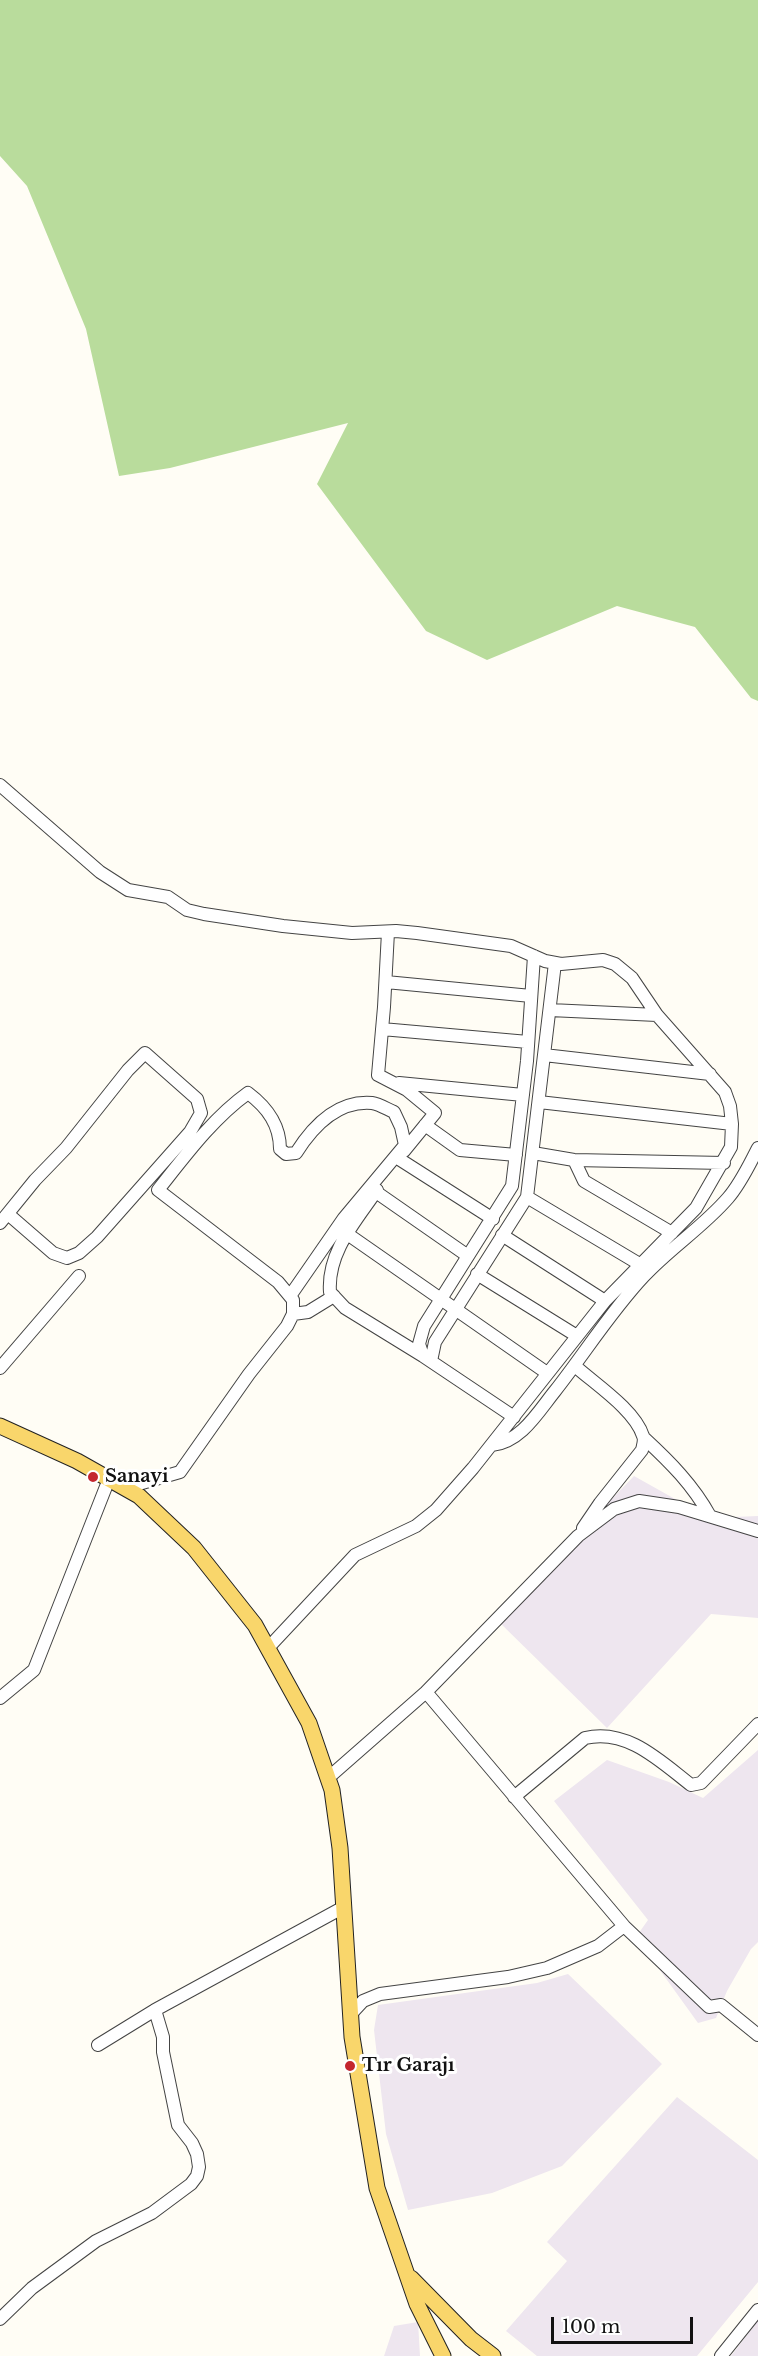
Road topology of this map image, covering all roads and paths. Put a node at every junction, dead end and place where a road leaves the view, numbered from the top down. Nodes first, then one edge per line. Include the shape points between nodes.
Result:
1 (0, 785) edge
2 (388, 933) junction
3 (534, 956) junction
4 (555, 963) junction
5 (386, 982) junction
6 (531, 996) junction
7 (550, 1010) junction
8 (657, 1015) junction
9 (382, 1029) junction
10 (528, 1042) junction
11 (544, 1055) junction
12 (710, 1074) junction
13 (392, 1082) junction
14 (523, 1095) junction
15 (539, 1102) junction
16 (732, 1124) junction
17 (425, 1125) junction
18 (758, 1148) edge
19 (533, 1154) junction
20 (516, 1155) junction
21 (399, 1159) junction
22 (574, 1160) junction
23 (724, 1163) junction
24 (376, 1192) junction
25 (527, 1197) junction
26 (4, 1218) edge
27 (493, 1219) junction
28 (346, 1233) junction
29 (672, 1233) junction
30 (502, 1235) junction
31 (468, 1256) junction
32 (641, 1265) junction
33 (477, 1274) junction
34 (79, 1276) dead end
35 (290, 1296) junction
36 (334, 1296) junction
37 (441, 1300) junction
38 (605, 1301) junction
39 (455, 1309) junction
40 (293, 1314) junction
41 (577, 1336) junction
42 (427, 1359) junction
43 (575, 1366) junction
44 (0, 1368) edge
45 (547, 1373) junction
46 (514, 1417) junction
47 (0, 1426) edge
48 (644, 1438) junction
49 (492, 1445) junction
50 (109, 1479) junction
51 (125, 1488) junction
52 (710, 1516) junction
53 (758, 1531) edge
54 (578, 1536) junction
55 (268, 1648) junction
56 (426, 1692) junction
57 (0, 1698) edge
58 (758, 1724) edge
59 (328, 1778) junction
60 (514, 1797) junction
61 (344, 1907) junction
62 (624, 1926) junction
63 (155, 2010) junction
64 (350, 2015) junction
65 (758, 2035) edge
66 (98, 2045) dead end
67 (407, 2274) junction
68 (758, 2310) edge
69 (0, 2319) edge
70 (442, 2356) edge
71 (493, 2356) edge
72 (721, 2356) edge

1 - 2 street via 100,872 128,890 168,897 187,910 204,914 283,926
2 - 3 street via 396,930 511,946
2 - 5 street
3 - 4 street
3 - 6 street
4 - 7 street
4 - 8 street via 603,960 615,964 632,978
5 - 6 street
5 - 9 street
6 - 10 street
7 - 8 street
7 - 11 street
8 - 12 street
9 - 10 street
9 - 13 street via 378,1075
10 - 14 street
11 - 12 street
11 - 15 street
12 - 16 street via 724,1092
13 - 14 street
13 - 17 street via 435,1113
14 - 20 street
15 - 16 street
15 - 19 street
16 - 23 street via 731,1147
17 - 20 street via 460,1150
17 - 21 street
18 - 43 street via 728,1198 645,1275
19 - 22 street
19 - 25 street
20 - 27 street via 512,1186
21 - 24 street
21 - 27 street
22 - 23 street
22 - 29 street via 584,1181
23 - 29 street via 696,1208
24 - 28 street
24 - 31 street
25 - 30 street
25 - 32 street
26 - 26 street via 145,1053 196,1099 201,1113 190,1132 79,1253 67,1258 53,1253
27 - 31 street
28 - 36 street via 329,1279
28 - 37 street
29 - 32 street
30 - 33 street
30 - 38 street
31 - 37 street
32 - 38 street
33 - 39 street
33 - 41 street
34 - 44 street
35 - 35 street via 278,1282 158,1190 193,1146 248,1093 262,1103 280,1133 280,1149 286,1154 296,1153 306,1136 330,1113 353,1104 374,1103 394,1112 405,1145 344,1218
35 - 40 street via 294,1300
36 - 40 street via 308,1311
36 - 42 street via 345,1308
37 - 39 street
37 - 42 street via 424,1326 419,1344
38 - 41 street
39 - 42 street
39 - 45 street
40 - 51 street via 180,1472
41 - 45 street
42 - 46 street
43 - 48 street via 621,1406
43 - 49 street via 519,1434
45 - 46 street
46 - 49 street
47 - 50 main road
48 - 52 street via 698,1493
48 - 54 street via 642,1450
49 - 55 street via 436,1510 416,1526 355,1555
50 - 51 main road
50 - 57 street via 34,1670
51 - 55 main road via 139,1496 194,1548 255,1625
52 - 53 street
52 - 54 street via 639,1501 614,1509
54 - 56 street
55 - 59 main road via 309,1723
56 - 59 street
56 - 60 street
58 - 60 street via 701,1783 691,1785 627,1741 597,1735 585,1738
59 - 61 main road via 340,1848
60 - 62 street
61 - 63 street
61 - 64 main road
62 - 64 street via 598,1946 548,1968 380,1994 363,2001
62 - 65 street via 709,2007 721,2005
63 - 66 street
63 - 69 street via 178,2125 197,2154 197,2176 192,2184 152,2213 96,2241 32,2288
64 - 67 main road via 377,2188
67 - 70 main road
67 - 71 main road via 436,2306
68 - 72 street

